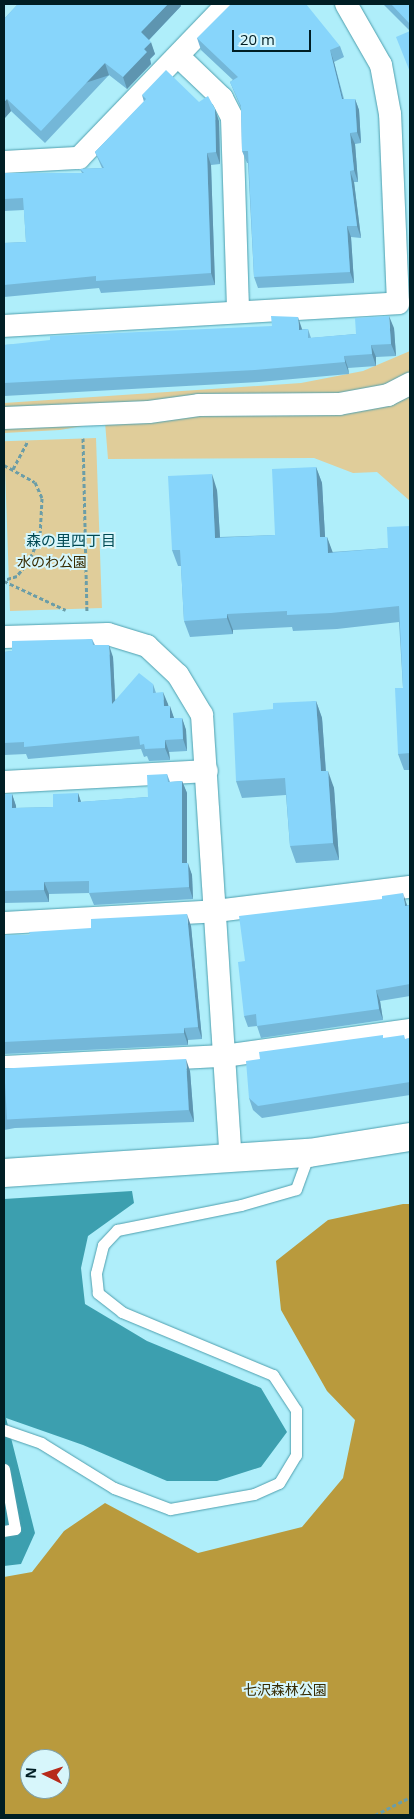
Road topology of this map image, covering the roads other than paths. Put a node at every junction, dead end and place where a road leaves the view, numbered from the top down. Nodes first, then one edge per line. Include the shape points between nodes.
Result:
1 (227, 4) edge
2 (346, 4) edge
3 (178, 56) junction
4 (4, 162) edge
5 (238, 312) junction
6 (4, 326) edge
7 (410, 384) edge
8 (4, 418) edge
9 (4, 637) edge
10 (207, 771) junction
11 (4, 782) edge
12 (410, 887) edge
13 (216, 911) junction
14 (4, 923) edge
15 (410, 1030) edge
16 (224, 1056) junction
17 (4, 1067) edge
18 (410, 1137) edge
19 (309, 1153) junction
20 (231, 1159) junction
21 (4, 1174) edge
22 (4, 1430) edge
23 (4, 1469) edge
24 (4, 1531) edge

1 - 3 street
2 - 5 street via 381,66 390,114 398,303
3 - 4 street via 79,158
3 - 5 street via 222,98 232,118
5 - 6 street
7 - 8 street via 388,396 340,404 199,405 149,412
9 - 10 street via 108,634 146,646 178,675 202,715
10 - 11 street
10 - 13 street
12 - 13 street
13 - 14 street
13 - 16 street
15 - 16 street
16 - 17 street
16 - 20 street
18 - 19 street
19 - 20 street
19 - 22 lane via 296,1190 241,1205 117,1230 103,1245 96,1273 98,1293 122,1312 273,1375 296,1410 296,1455 279,1483 254,1494 170,1510 114,1488 41,1443
20 - 21 street
23 - 24 lane via 15,1529

